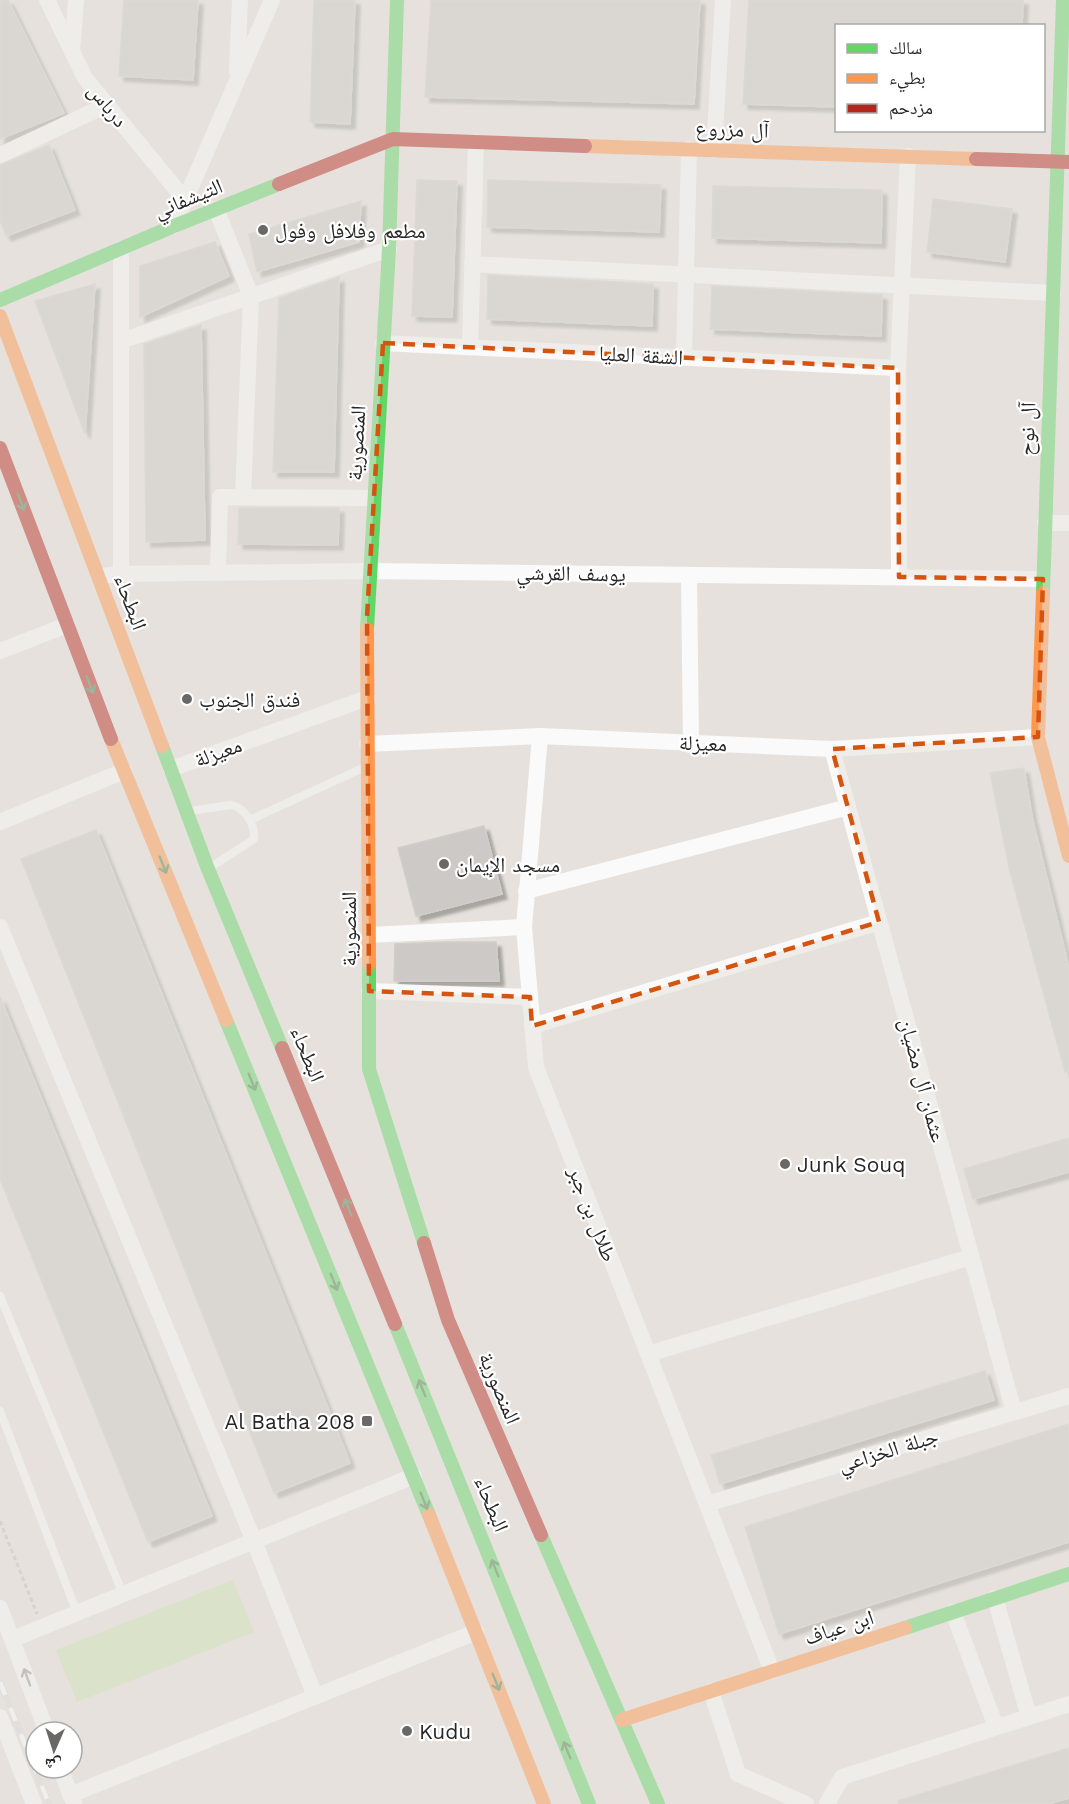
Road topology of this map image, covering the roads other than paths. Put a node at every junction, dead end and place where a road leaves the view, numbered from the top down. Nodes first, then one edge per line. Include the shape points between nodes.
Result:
1 (46, 0) edge
2 (76, 0) edge
3 (240, 0) edge
4 (272, 0) edge
5 (397, 0) edge
6 (723, 0) edge
7 (1065, 10) edge
8 (72, 52) junction
9 (236, 83) junction
10 (107, 105) junction
11 (393, 139) junction
12 (476, 142) junction
13 (689, 149) junction
14 (714, 150) junction
15 (0, 155) edge
16 (908, 156) junction
17 (1063, 162) edge
18 (185, 200) junction
19 (216, 209) junction
20 (174, 226) junction
21 (121, 249) junction
22 (389, 249) junction
23 (472, 264) junction
24 (687, 275) junction
25 (903, 287) junction
26 (1053, 293) junction
27 (251, 296) junction
28 (0, 300) edge
29 (0, 316) edge
30 (121, 341) junction
31 (383, 343) junction
32 (470, 347) junction
33 (684, 357) junction
34 (898, 368) junction
35 (0, 448) edge
36 (243, 497) junction
37 (374, 498) junction
38 (1045, 523) junction
39 (1069, 523) edge
40 (370, 571) junction
41 (218, 573) junction
42 (121, 574) junction
43 (689, 575) junction
44 (99, 576) junction
45 (899, 577) junction
46 (1043, 579) junction
47 (67, 625) junction
48 (0, 651) edge
49 (367, 698) junction
50 (540, 736) junction
51 (1038, 737) junction
52 (691, 743) junction
53 (368, 744) junction
54 (832, 749) junction
55 (368, 765) junction
56 (171, 769) junction
57 (124, 771) junction
58 (848, 807) junction
59 (187, 812) junction
60 (250, 820) junction
61 (0, 822) edge
62 (1069, 856) edge
63 (208, 869) junction
64 (526, 891) junction
65 (220, 896) junction
66 (879, 922) junction
67 (187, 924) junction
68 (0, 927) edge
69 (524, 927) junction
70 (370, 935) junction
71 (236, 970) dead end
72 (221, 973) dead end
73 (258, 990) junction
74 (369, 991) junction
75 (216, 996) junction
76 (530, 997) junction
77 (532, 1026) junction
78 (971, 1257) junction
79 (0, 1296) edge
80 (648, 1354) junction
81 (1069, 1396) edge
82 (0, 1411) edge
83 (1014, 1412) junction
84 (414, 1476) junction
85 (707, 1504) junction
86 (254, 1541) junction
87 (1069, 1574) edge
88 (123, 1594) junction
89 (995, 1598) junction
90 (0, 1608) edge
91 (953, 1612) junction
92 (77, 1613) junction
93 (476, 1632) junction
94 (12, 1639) junction
95 (772, 1671) junction
96 (711, 1690) junction
97 (315, 1696) junction
98 (1069, 1704) edge
99 (0, 1716) edge
100 (1029, 1717) junction
101 (42, 1720) edge
102 (621, 1720) junction
103 (996, 1728) junction
104 (64, 1780) edge
105 (72, 1800) edge
106 (34, 1804) edge
107 (544, 1804) edge
108 (589, 1804) edge
109 (658, 1804) edge
110 (807, 1804) edge
111 (827, 1804) edge

1 - 8 street, درباس
2 - 8 street
3 - 9 street
4 - 9 street
5 - 11 street, المنصورية
6 - 14 street
7 - 17 street, آل نوح
8 - 10 street, درباس via 85,78
9 - 18 street
10 - 15 street
10 - 18 street, درباس
11 - 12 street, آل مزروع
11 - 19 street, التيشفاني
11 - 22 street, المنصورية
12 - 13 street, آل مزروع
12 - 23 street
13 - 14 street, آل مزروع
13 - 24 street
14 - 16 street, آل مزروع
16 - 17 street, آل مزروع
16 - 25 street
17 - 26 street, آل نوح
18 - 20 street
19 - 20 street, التيشفاني
19 - 27 street
20 - 21 street, التيشفاني
21 - 28 street, التيشفاني
21 - 30 street
22 - 27 street
22 - 31 street, المنصورية
23 - 24 street
23 - 32 street
24 - 25 street
24 - 33 street
25 - 26 street
25 - 34 street
26 - 38 street, آل نوح
27 - 30 street
27 - 36 street
29 - 44 street, البطحاء
30 - 42 street
31 - 32 street, الشقة العليا
31 - 37 street, المنصورية
32 - 33 street, الشقة العليا
33 - 34 street, الشقة العليا
34 - 45 street
35 -> 47 street
36 - 37 street
36 - 41 street via 220,496
37 - 40 street, المنصورية
38 - 39 street
38 - 46 street, آل نوح
40 - 41 street, يوسف القرشي
40 - 43 street, يوسف القرشي
40 - 49 street, المنصورية
41 - 42 street, يوسف القرشي
42 - 44 street, يوسف القرشي
43 - 45 street, يوسف القرشي
43 - 52 street
44 - 56 street, البطحاء
45 - 46 street, يوسف القرشي
46 - 51 street, آل نوح
47 - 48 street
47 -> 57 street
49 - 53 street, المنصورية
49 - 56 street, معيزلة
50 - 52 street, معيزلة
50 - 53 street, معيزلة
50 - 64 street, طلال بن جبر
51 - 54 street, معيزلة
51 - 62 street, آل نوح
52 - 54 street, معيزلة
53 - 55 street, المنصورية
54 - 58 street, عثمان آل مضيان
55 - 60 lane
55 - 70 street, المنصورية
56 - 59 street, البطحاء
57 - 61 street
57 -> 67 street
58 - 64 street
58 - 66 street, عثمان آل مضيان
59 - 60 lane via 230,805 241,809
59 - 63 street, البطحاء
60 - 63 lane via 254,839
63 - 65 street, البطحاء
64 - 69 street, طلال بن جبر
65 - 67 street via 220,908 210,925
65 - 73 street, البطحاء
66 - 77 street
66 - 78 street, عثمان آل مضيان
67 - 75 street
68 - 86 street
69 - 70 street
69 - 76 street, طلال بن جبر
70 - 74 street, المنصورية
71 - 73 street via 252,979
72 - 75 street via 214,982
108 -> 73 street, البطحاء
74 - 76 street
74 - 102 street, المنصورية via 369,1069 448,1320
75 -> 84 street
76 - 77 street, طلال بن جبر
77 - 80 street, طلال بن جبر via 536,1067
78 - 80 street
78 - 83 street, عثمان آل مضيان
79 - 88 lane
80 - 85 street, طلال بن جبر
81 - 83 street, جبلة الخزاعي
82 - 92 lane
83 - 85 street, جبلة الخزاعي
84 - 86 street
84 -> 93 street
85 - 95 street, طلال بن جبر
86 - 88 street
86 - 97 street
87 - 89 street, ابن عياف
88 - 92 street
89 - 91 street, ابن عياف
89 - 100 street
90 - 94 street
91 - 95 street, ابن عياف
91 - 103 street
92 - 94 street
93 - 97 street
93 -> 107 street
101 -> 94 street
95 - 96 street, ابن عياف
96 - 102 street, ابن عياف
96 - 110 street via 738,1774
97 - 105 street
98 - 100 street
99 - 106 street
100 - 103 street
102 - 109 street, المنصورية
103 - 111 street via 842,1777
104 - 105 street

